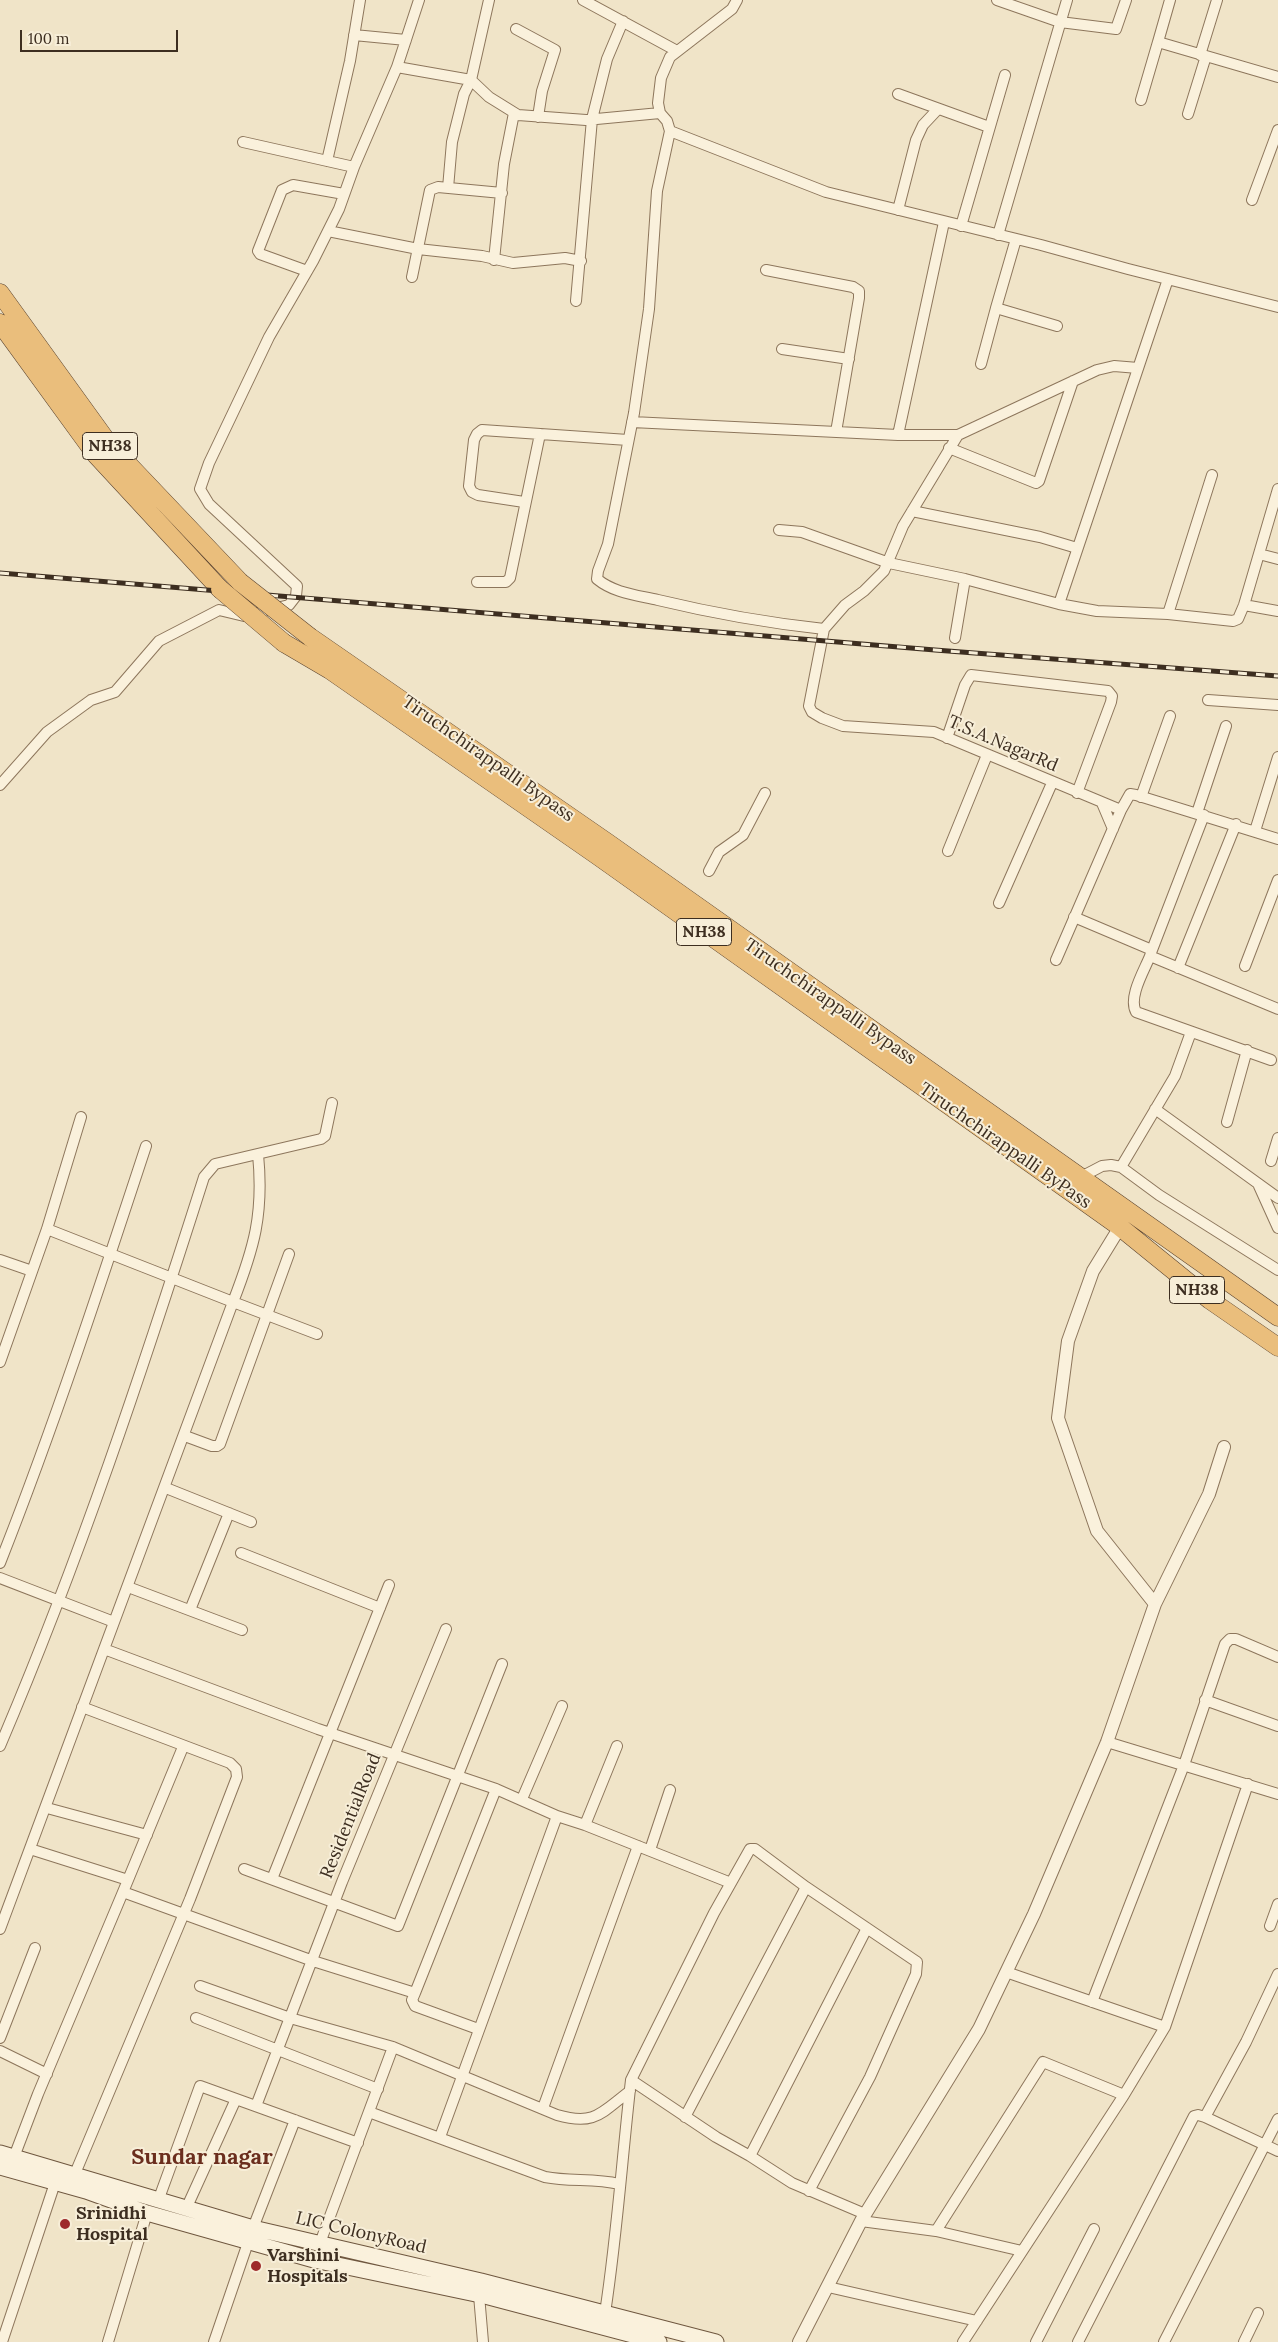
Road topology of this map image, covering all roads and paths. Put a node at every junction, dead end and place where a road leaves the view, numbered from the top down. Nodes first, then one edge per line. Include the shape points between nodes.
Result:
1 (360, 0) edge
2 (419, 0) edge
3 (489, 0) edge
4 (583, 0) edge
5 (737, 0) edge
6 (997, 0) edge
7 (1067, 0) edge
8 (1126, 0) edge
9 (1170, 0) edge
10 (1218, 0) edge
11 (622, 22) junction
12 (1060, 22) junction
13 (516, 29) dead end
14 (354, 35) junction
15 (406, 40) junction
16 (1158, 42) junction
17 (677, 51) junction
18 (1203, 55) junction
19 (397, 67) junction
20 (1004, 74) dead end
21 (1278, 78) edge
22 (471, 80) junction
23 (898, 94) dead end
24 (1141, 100) dead end
25 (938, 109) junction
26 (514, 113) junction
27 (660, 114) junction
28 (1188, 114) dead end
29 (538, 117) junction
30 (592, 119) junction
31 (989, 127) junction
32 (1278, 130) edge
33 (670, 131) junction
34 (243, 142) dead end
35 (327, 160) junction
36 (354, 166) junction
37 (448, 188) junction
38 (502, 193) junction
39 (344, 194) junction
40 (1252, 200) dead end
41 (898, 210) junction
42 (944, 222) junction
43 (961, 226) junction
44 (328, 231) junction
45 (998, 234) junction
46 (1016, 239) junction
47 (418, 249) junction
48 (494, 260) junction
49 (581, 261) junction
50 (766, 270) dead end
51 (307, 271) junction
52 (412, 277) dead end
53 (1168, 279) junction
54 (0, 293) edge
55 (576, 301) dead end
56 (1277, 304) edge
57 (996, 308) junction
58 (0, 323) edge
59 (1056, 326) dead end
60 (782, 349) dead end
61 (849, 359) junction
62 (982, 364) dead end
63 (1138, 368) junction
64 (1073, 381) junction
65 (632, 422) junction
66 (836, 432) junction
67 (540, 434) junction
68 (898, 435) junction
69 (958, 435) junction
70 (628, 440) junction
71 (949, 448) junction
72 (1212, 474) dead end
73 (1278, 489) edge
74 (524, 502) junction
75 (912, 511) junction
76 (779, 530) dead end
77 (1077, 548) junction
78 (1259, 554) junction
79 (1278, 559) edge
80 (888, 563) junction
81 (965, 579) junction
82 (477, 582) dead end
83 (1059, 604) junction
84 (1244, 605) junction
85 (1278, 611) edge
86 (1168, 614) junction
87 (824, 629) junction
88 (955, 638) dead end
89 (1208, 700) dead end
90 (1278, 705) edge
91 (1170, 716) dead end
92 (1226, 726) dead end
93 (947, 738) junction
94 (987, 755) junction
95 (1278, 757) edge
96 (1052, 783) junction
97 (0, 785) edge
98 (765, 793) dead end
99 (1077, 793) junction
100 (1141, 797) junction
101 (1102, 803) junction
102 (1121, 810) junction
103 (1201, 814) junction
104 (1236, 824) junction
105 (1113, 829) junction
106 (1255, 831) junction
107 (1278, 839) edge
108 (948, 851) dead end
109 (709, 871) dead end
110 (1278, 880) edge
111 (999, 903) dead end
112 (1074, 918) junction
113 (1151, 953) junction
114 (1056, 960) dead end
115 (1245, 966) dead end
116 (1178, 968) junction
117 (1278, 1009) edge
118 (1190, 1032) junction
119 (1247, 1050) junction
120 (1271, 1060) dead end
121 (332, 1103) dead end
122 (1155, 1109) junction
123 (81, 1117) dead end
124 (1227, 1122) dead end
125 (1278, 1138) edge
126 (146, 1146) dead end
127 (1044, 1153) junction
128 (258, 1154) junction
129 (1271, 1161) dead end
130 (1121, 1167) junction
131 (1079, 1178) junction
132 (1258, 1184) junction
133 (1278, 1198) edge
134 (1137, 1218) junction
135 (1120, 1227) junction
136 (1278, 1228) edge
137 (47, 1229) junction
138 (110, 1254) junction
139 (289, 1254) dead end
140 (0, 1260) edge
141 (1278, 1270) edge
142 (32, 1272) junction
143 (172, 1278) junction
144 (1210, 1300) junction
145 (233, 1302) junction
146 (267, 1314) junction
147 (1278, 1317) edge
148 (317, 1334) dead end
149 (1278, 1347) edge
150 (0, 1362) edge
151 (185, 1436) junction
152 (1224, 1447) dead end
153 (166, 1488) junction
154 (229, 1513) junction
155 (251, 1522) dead end
156 (241, 1553) dead end
157 (0, 1562) edge
158 (0, 1578) edge
159 (389, 1585) dead end
160 (128, 1587) junction
161 (58, 1600) junction
162 (1155, 1604) junction
163 (380, 1608) junction
164 (190, 1610) junction
165 (114, 1622) junction
166 (446, 1629) dead end
167 (242, 1630) dead end
168 (104, 1649) junction
169 (1278, 1657) edge
170 (502, 1664) dead end
171 (1205, 1700) junction
172 (562, 1706) dead end
173 (82, 1707) junction
174 (1278, 1726) edge
175 (330, 1733) junction
176 (1107, 1742) junction
177 (0, 1746) edge
178 (617, 1746) dead end
179 (183, 1747) junction
180 (394, 1754) junction
181 (1184, 1765) junction
182 (458, 1776) junction
183 (1248, 1784) junction
184 (496, 1789) junction
185 (670, 1790) dead end
186 (1278, 1794) edge
187 (522, 1800) junction
188 (47, 1808) junction
189 (557, 1816) junction
190 (585, 1825) junction
191 (147, 1835) junction
192 (638, 1846) junction
193 (30, 1849) junction
194 (650, 1850) junction
195 (244, 1869) dead end
196 (272, 1879) junction
197 (128, 1880) junction
198 (731, 1883) junction
199 (806, 1887) junction
200 (123, 1892) junction
201 (334, 1902) junction
202 (1278, 1904) edge
203 (184, 1914) junction
204 (1270, 1926) dead end
205 (867, 1928) junction
206 (0, 1929) edge
207 (35, 1948) dead end
208 (313, 1961) junction
209 (1006, 1972) junction
210 (1278, 1974) edge
211 (200, 1986) dead end
212 (415, 1993) junction
213 (1092, 2002) junction
214 (196, 2018) dead end
215 (290, 2018) junction
216 (1165, 2027) junction
217 (478, 2029) junction
218 (0, 2038) edge
219 (393, 2048) junction
220 (277, 2050) junction
221 (0, 2051) edge
222 (47, 2074) junction
223 (463, 2075) junction
224 (631, 2080) junction
225 (378, 2089) junction
226 (630, 2091) junction
227 (1124, 2095) junction
228 (236, 2099) junction
229 (256, 2106) junction
230 (544, 2108) junction
231 (370, 2112) junction
232 (685, 2117) junction
233 (1205, 2117) junction
234 (1278, 2119) edge
235 (295, 2120) junction
236 (440, 2137) junction
237 (358, 2143) junction
238 (1265, 2145) junction
239 (1278, 2151) edge
240 (7, 2155) edge
241 (750, 2156) junction
242 (0, 2167) edge
243 (74, 2176) junction
244 (55, 2183) junction
245 (619, 2184) junction
246 (809, 2192) junction
247 (158, 2201) junction
248 (186, 2210) junction
249 (147, 2212) junction
250 (863, 2218) junction
251 (1094, 2229) dead end
252 (936, 2231) junction
253 (251, 2234) junction
254 (320, 2243) junction
255 (1022, 2251) junction
256 (828, 2287) junction
257 (480, 2288) junction
258 (605, 2313) junction
259 (1258, 2313) dead end
260 (977, 2321) junction
261 (803, 2341) edge
262 (2, 2342) edge
263 (108, 2342) edge
264 (214, 2342) edge
265 (483, 2342) edge
266 (659, 2342) edge
267 (716, 2342) edge
268 (963, 2342) edge
269 (1036, 2342) edge
270 (1078, 2342) edge
271 (1164, 2342) edge
272 (1244, 2342) edge

1 - 14 street
2 - 15 street
3 - 22 street
4 - 11 street
5 - 17 street via 732,9
6 - 12 street
7 - 12 street
8 - 12 street via 1116,29
9 - 16 street
10 - 18 street
11 - 17 street
11 - 30 street via 607,59
12 - 45 street
13 - 29 street via 555,50 542,91
14 - 15 street
14 - 35 street
15 - 19 street
16 - 18 street
16 - 24 street
17 - 27 street via 670,57 661,78
18 - 21 street
18 - 28 street
19 - 22 street
19 - 36 street
20 - 31 street
22 - 26 street
22 - 37 street via 464,94 452,142
23 - 25 street
25 - 31 street
25 - 41 street via 923,124 916,140
26 - 29 street
26 - 38 street
27 - 30 street
27 - 33 street
29 - 30 street
30 - 49 street
31 - 43 street
32 - 40 street
33 - 41 street via 826,192
33 - 65 street via 657,191 649,309
34 - 35 street
35 - 36 street
36 - 39 street
37 - 38 street
37 - 47 street via 430,190
38 - 48 street
39 - 44 street
39 - 51 street via 294,185 282,190 258,251
41 - 42 street
42 - 43 street
42 - 68 street
43 - 45 street
44 - 47 street
44 - 51 street
45 - 46 street
46 - 53 street
46 - 57 street
47 - 48 street
47 - 52 street
48 - 49 street via 514,263 565,258
49 - 55 street
50 - 61 street via 852,286 859,291
51 - 97 street via 269,337 200,489 209,504 298,586 296,596 289,605 244,616 219,610 159,641 116,692 91,700 47,732
53 - 56 street
53 - 63 street
54 - 127 highway, Tiruchchirappalli Bypass / NH38, bridge via 109,444 240,582 310,637 608,843
57 - 59 street
57 - 62 street
58 - 135 highway, Tiruchchirappalli ByPass / NH38, bridge via 96,455 220,589 284,644 330,670 598,856
60 - 61 street
61 - 66 street
63 - 64 street via 1106,367
63 - 77 street
64 - 69 street
64 - 71 street via 1036,483
65 - 66 street
65 - 70 street
66 - 68 street
67 - 70 street
67 - 74 street
67 - 74 street via 482,430 474,440 469,486 472,492
68 - 69 street
69 - 71 street, T.S.A.NagarRd
70 - 87 street via 608,544 597,579 608,588 688,608
71 - 75 street, T.S.A.NagarRd
72 - 86 street
73 - 78 street
74 - 82 street via 510,578 500,583
75 - 77 street
75 - 80 street, T.S.A.NagarRd via 902,526
76 - 80 street via 802,532
77 - 83 street
78 - 79 street
78 - 84 street
80 - 81 street
80 - 87 street, T.S.A.NagarRd
81 - 83 street
81 - 88 street
83 - 86 street via 1097,611
84 - 85 street
84 - 86 street via 1238,619 1233,621
87 - 93 street, T.S.A.NagarRd via 808,706 812,712 843,726 934,732
89 - 90 street
91 - 100 street
92 - 103 street
93 - 94 street, T.S.A.NagarRd
93 - 99 street via 971,675 1108,691 1112,696 1111,702
94 - 96 street, T.S.A.NagarRd
94 - 108 street
95 - 106 street
96 - 99 street, T.S.A.NagarRd
96 - 111 street
98 - 109 street via 743,835 719,852
99 - 101 street, T.S.A.NagarRd
100 - 102 street via 1130,794
100 - 103 street
101 - 102 street, T.S.A.NagarRd
101 - 105 street
102 - 105 street
103 - 104 street
103 - 113 street
104 - 106 street
104 - 116 street
105 - 112 street
106 - 107 street
110 - 115 street
112 - 113 street
112 - 114 street
113 - 116 street
113 - 118 street via 1133,1006 1136,1012
116 - 117 street
118 - 119 street
118 - 122 street via 1175,1076
119 - 120 street
119 - 124 street
121 - 128 street via 326,1136
122 - 130 street
122 - 132 street
123 - 137 street
125 - 129 street
126 - 138 street
127 - 131 highway, Tiruchchirappalli Bypass / NH38
127 - 135 street, Tiruchchirappalli Bypass via 1053,1168 1117,1213
128 - 143 street via 215,1164 208,1170
128 - 145 street via 261,1194 257,1230 250,1259
130 - 131 street via 1102,1166
130 - 141 street via 1159,1195
131 - 134 highway, Tiruchchirappalli Bypass / NH38
132 - 133 street
132 - 136 street
134 - 144 highway via 1139,1234 1202,1286
134 - 147 highway, Tiruchchirappalli Bypass / NH38
135 - 144 highway, Tiruchchirappalli ByPass / NH38
135 - 162 street via 1093,1271 1068,1341 1058,1418 1097,1531
137 - 138 street
137 - 142 street
138 - 143 street
138 - 157 street
139 - 146 street
140 - 142 street
142 - 150 street
143 - 145 street
143 - 161 street via 87,1526
144 - 149 highway, Tiruchchirappalli ByPass / NH38
145 - 146 street
145 - 151 street
146 - 148 street
146 - 151 street via 220,1444 212,1446
151 - 153 street
152 - 162 street via 1209,1494
153 - 154 street
153 - 160 street
154 - 155 street
154 - 164 street
156 - 163 street
158 - 161 street
159 - 163 street
160 - 164 street
160 - 165 street
161 - 165 street
161 - 177 street
162 - 176 street
163 - 175 street
164 - 167 street
165 - 168 street
166 - 180 street, ResidentialRoad
168 - 173 street
168 - 175 street
169 - 171 street via 1230,1639 1225,1644
170 - 182 street
171 - 174 street
171 - 181 street
172 - 187 street
173 - 179 street
173 - 188 street
175 - 180 street
175 - 196 street
176 - 181 street
176 - 209 street
178 - 190 street
179 - 191 street
179 - 203 street via 230,1763 236,1769 237,1777
180 - 182 street
180 - 201 street, ResidentialRoad
181 - 183 street
181 - 213 street
182 - 184 street
182 - 201 street via 398,1926
183 - 186 street
183 - 216 street
184 - 187 street
184 - 212 street
185 - 194 street
187 - 189 street
188 - 191 street
188 - 193 street
189 - 190 street
189 - 217 street
190 - 192 street
191 - 197 street
192 - 194 street
192 - 230 street
193 - 197 street
193 - 206 street
194 - 198 street
195 - 196 street
196 - 201 street
197 - 200 street
198 - 199 street via 750,1849 755,1849
198 - 224 street
199 - 205 street
199 - 232 street
200 - 203 street
200 - 222 street
201 - 208 street, ResidentialRoad
202 - 204 street
203 - 208 street
203 - 243 street
205 - 241 street
205 - 246 street via 917,1962 918,1969 870,2077
207 - 218 street
208 - 212 street
208 - 215 street, ResidentialRoad
209 - 213 street
209 - 250 street via 979,2029
210 - 233 street
211 - 215 street
212 - 217 street via 412,2000 415,2006
213 - 216 street
214 - 220 street
215 - 219 street
215 - 220 street, ResidentialRoad
216 - 227 street
217 - 223 street
219 - 223 street
219 - 225 street
220 - 225 street
220 - 229 street, ResidentialRoad
221 - 222 street
222 - 240 street
223 - 230 street
223 - 236 street
224 - 226 street
224 - 232 street
225 - 231 street
226 - 230 street via 593,2118 576,2120
226 - 245 street
227 - 252 street via 1044,2062
227 - 255 street
228 - 229 street
228 - 247 street via 200,2086
228 - 248 street
229 - 235 street
231 - 236 street
231 - 237 street
232 - 241 street
233 - 238 street
233 - 270 street via 1194,2116
234 - 238 street
235 - 237 street
235 - 253 street
236 - 245 street via 544,2177 570,2182 598,2180
237 - 254 street
238 - 239 street
238 - 271 street
240 - 243 main road, LIC ColonyRoad
241 - 246 street
242 - 244 main road, LIC ColonyRoad
243 - 247 main road, LIC ColonyRoad
244 - 249 main road, LIC ColonyRoad
244 - 262 street
245 - 258 street
246 - 250 street
247 - 248 main road, LIC ColonyRoad
248 - 253 main road, LIC ColonyRoad
249 - 253 main road, LIC ColonyRoad
249 - 263 street
250 - 252 street
250 - 256 street
251 - 269 street
252 - 255 street
253 - 254 main road, LIC ColonyRoad
253 - 257 main road, LIC ColonyRoad via 314,2260
253 - 264 street
254 - 257 main road, LIC ColonyRoad
255 - 260 street
256 - 260 street
256 - 261 street
257 - 258 main road, LIC ColonyRoad
257 - 265 street
257 - 266 main road, LIC ColonyRoad
258 - 267 main road, LIC ColonyRoad
259 - 272 street
260 - 268 street

